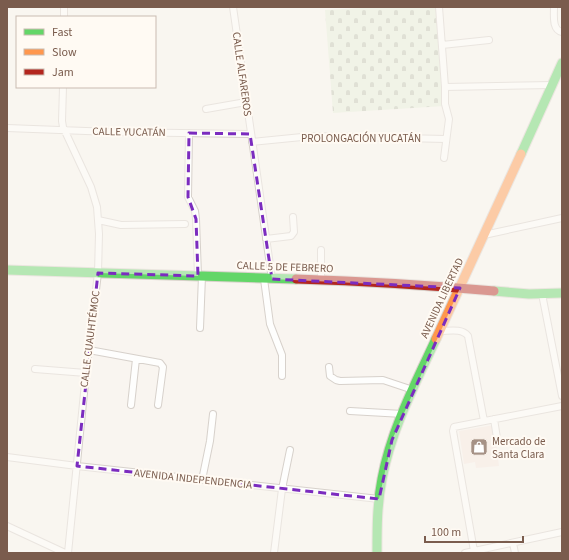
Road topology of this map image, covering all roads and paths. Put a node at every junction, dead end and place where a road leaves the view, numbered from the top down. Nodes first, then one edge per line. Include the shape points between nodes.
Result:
1 (233, 7) edge
2 (439, 7) edge
3 (554, 7) edge
4 (562, 32) edge
5 (489, 40) dead end
6 (442, 45) junction
7 (562, 63) edge
8 (552, 85) junction
9 (445, 87) junction
10 (63, 88) edge
11 (246, 102) junction
12 (206, 109) dead end
13 (7, 128) edge
14 (65, 130) junction
15 (189, 133) junction
16 (250, 134) junction
17 (446, 139) junction
18 (252, 142) junction
19 (444, 158) dead end
20 (293, 217) dead end
21 (562, 218) edge
22 (98, 220) junction
23 (185, 224) dead end
24 (484, 235) junction
25 (266, 239) junction
26 (321, 250) dead end
27 (7, 270) edge
28 (98, 273) junction
29 (200, 276) junction
30 (268, 279) junction
31 (321, 280) junction
32 (460, 288) junction
33 (562, 292) edge
34 (542, 294) junction
35 (200, 328) dead end
36 (441, 331) junction
37 (89, 350) junction
38 (136, 359) junction
39 (329, 367) dead end
40 (35, 369) dead end
41 (86, 373) junction
42 (282, 376) dead end
43 (413, 390) junction
44 (562, 396) edge
45 (131, 405) dead end
46 (158, 405) dead end
47 (562, 406) edge
48 (350, 411) dead end
49 (213, 414) dead end
50 (403, 414) junction
51 (494, 419) junction
52 (484, 421) junction
53 (497, 438) dead end
54 (290, 450) dead end
55 (7, 457) edge
56 (77, 466) junction
57 (202, 480) junction
58 (282, 489) junction
59 (379, 499) junction
60 (7, 526) edge
61 (562, 532) edge
62 (513, 543) junction
63 (474, 551) junction
64 (67, 553) edge
65 (274, 553) edge
66 (377, 553) edge
67 (464, 553) edge
68 (515, 553) edge

1 - 11 street, CALLE ALFAREROS
2 - 6 street
3 - 4 street via 556,28
5 - 6 street
6 - 9 street
7 - 8 street, AVENIDA LIBERTAD
8 - 9 street
8 - 24 street, AVENIDA LIBERTAD
9 - 17 street via 448,119
10 - 14 street, CALLE CUAUHTÉMOC via 62,121
11 - 12 street
11 - 16 street, CALLE ALFAREROS
13 - 14 street, CALLE YUCATÁN
14 - 15 street, CALLE YUCATÁN
14 - 22 street, CALLE CUAUHTÉMOC via 91,187
15 - 16 street, CALLE YUCATÁN
15 - 29 street via 188,197 195,211
16 - 18 street, CALLE ALFAREROS
17 - 18 street, PROLONGACIÓN YUCATÁN via 312,136
17 - 19 street
18 - 25 street, CALLE ALFAREROS
20 - 25 street via 294,232 291,236
21 - 24 street
22 - 23 street via 121,225
22 - 28 street, CALLE CUAUHTÉMOC
24 - 32 street, AVENIDA LIBERTAD
25 - 30 street, CALLE ALFAREROS
26 - 31 street
27 - 28 street, CALLE 5 DE FEBRERO
28 - 29 street, CALLE 5 DE FEBRERO
28 - 37 street, CALLE CUAUHTÉMOC
29 - 30 street, CALLE 5 DE FEBRERO
29 - 35 street
30 - 31 street, CALLE 5 DE FEBRERO
30 - 42 street, CALLE ALFAREROS via 270,324 282,355
31 - 32 street, CALLE 5 DE FEBRERO
32 - 34 street, CALLE 5 DE FEBRERO
32 - 36 street, AVENIDA LIBERTAD
33 - 34 street, CALLE 5 DE FEBRERO
34 - 44 street
36 - 43 street, AVENIDA LIBERTAD
36 - 52 street via 462,331 468,336
37 - 38 street
37 - 41 street, CALLE CUAUHTÉMOC
38 - 45 street
38 - 46 street via 158,362 162,366
39 - 43 street via 330,376 338,381 382,380
40 - 41 street
41 - 56 street, CALLE CUAUHTÉMOC
43 - 50 street, AVENIDA LIBERTAD
47 - 51 street
48 - 50 street
49 - 57 street
50 - 59 street, AVENIDA LIBERTAD via 387,457
51 - 52 street
51 - 53 street
52 - 63 street via 454,427 453,431
54 - 58 street
55 - 56 street, AVENIDA INDEPENDENCIA
56 - 57 street, AVENIDA INDEPENDENCIA
56 - 64 street, CALLE CUAUHTÉMOC
57 - 58 street, AVENIDA INDEPENDENCIA
58 - 59 street, AVENIDA INDEPENDENCIA
58 - 65 street
59 - 66 street, AVENIDA LIBERTAD
60 - 64 street
61 - 62 street
62 - 63 street
62 - 68 street
63 - 67 street

